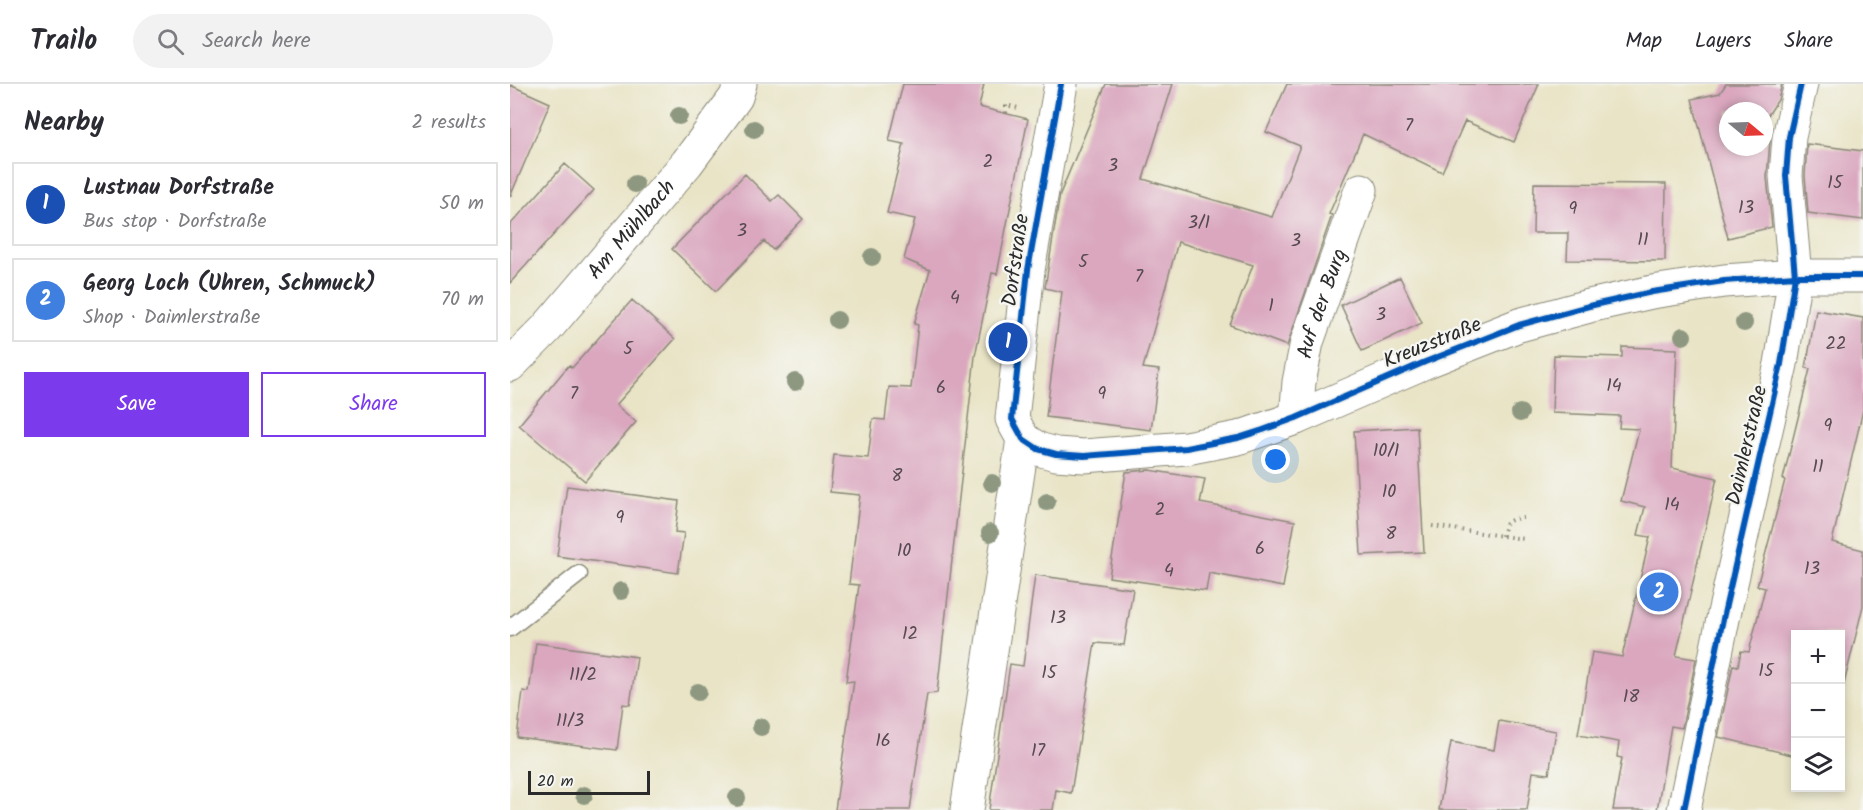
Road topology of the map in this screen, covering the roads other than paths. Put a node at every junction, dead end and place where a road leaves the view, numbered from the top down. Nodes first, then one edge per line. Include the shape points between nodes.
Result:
1 (740, 84) edge
2 (1062, 84) edge
3 (1801, 84) edge
4 (1361, 190) dead end
5 (1795, 276) junction
6 (1863, 276) edge
7 (510, 365) edge
8 (1296, 417) junction
9 (1023, 439) junction
10 (579, 574) dead end
11 (510, 628) edge
12 (968, 810) edge
13 (1684, 810) edge

1 - 7 street, Am Mühlbach via 736,97 687,163 546,329
2 - 9 street, Dorfstraße via 1028,270 1012,419
3 - 5 street, Daimlerstraße via 1789,137 1786,176
4 - 8 street, Auf der Burg via 1307,342
5 - 6 street, Kreuzstraße
5 - 8 street, Kreuzstraße via 1652,292 1519,325
5 - 13 street, Daimlerstraße via 1781,364
8 - 9 street, Kreuzstraße via 1238,438 1186,448 1084,456 1056,454
9 - 12 street, Dorfstraße
10 - 11 lane

